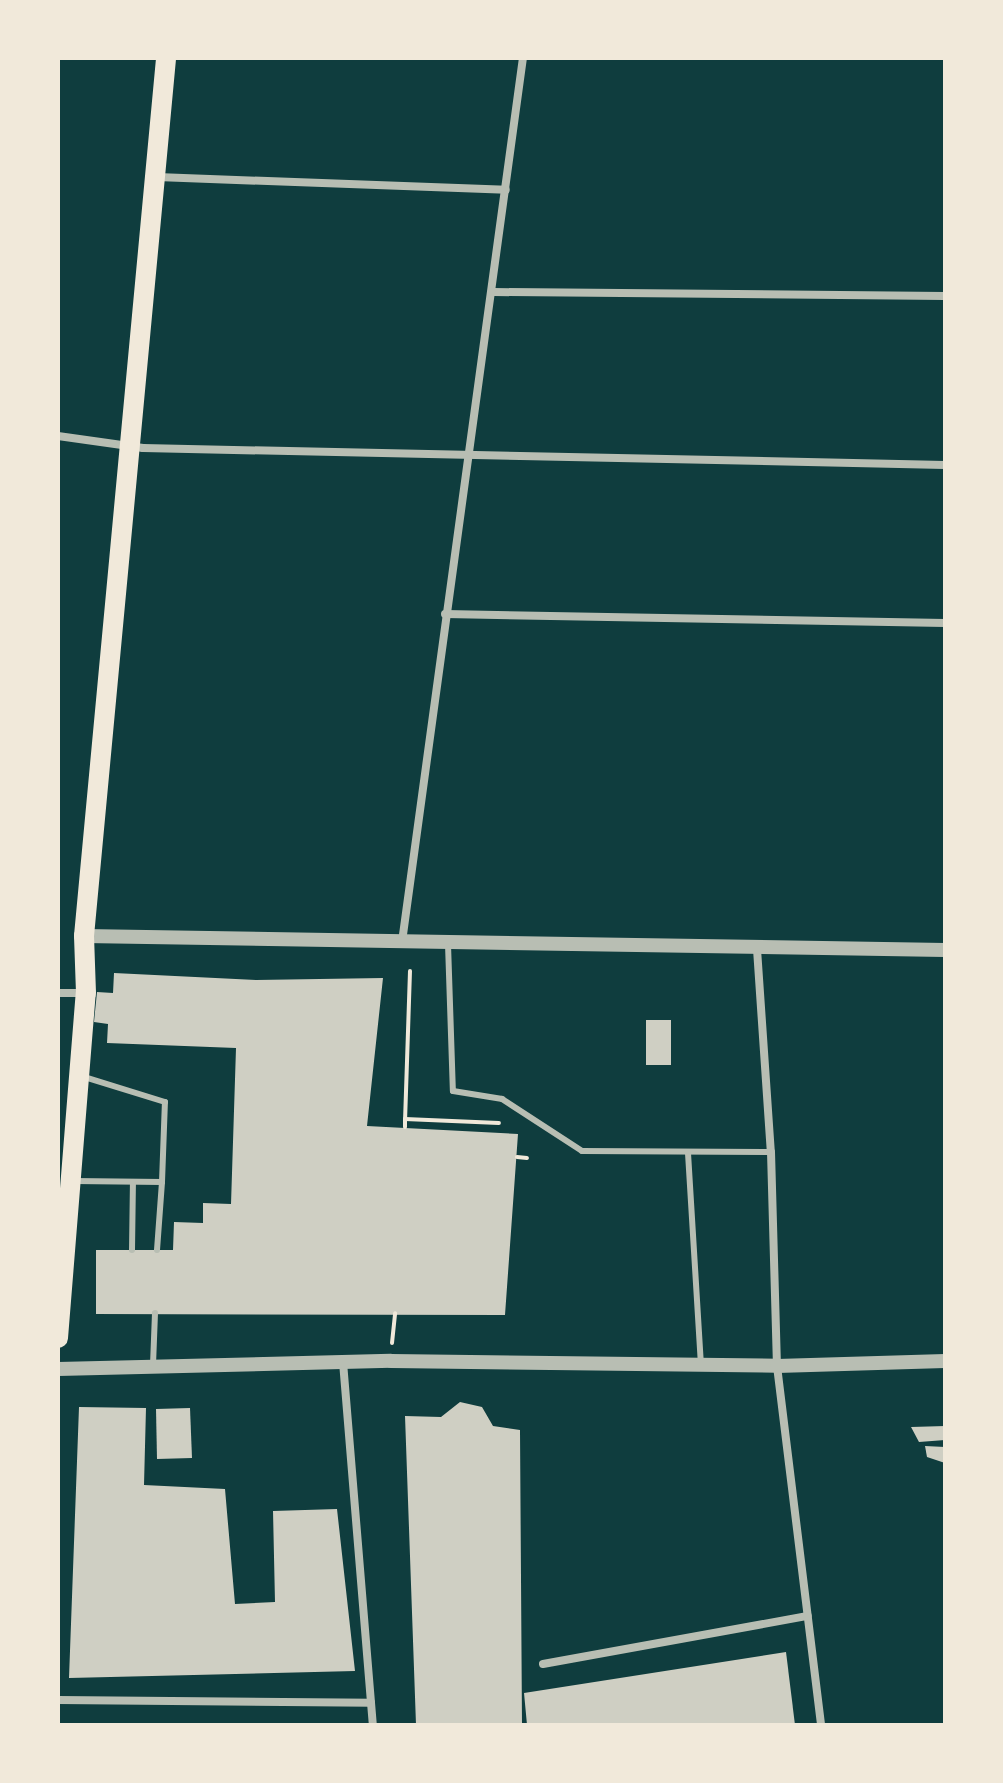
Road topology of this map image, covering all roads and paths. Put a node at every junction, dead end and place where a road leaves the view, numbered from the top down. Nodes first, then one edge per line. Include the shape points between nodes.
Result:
1 (166, 58) edge
2 (523, 58) edge
3 (153, 177) junction
4 (506, 190) junction
5 (494, 292) junction
6 (945, 296) edge
7 (58, 436) edge
8 (127, 445) junction
9 (468, 457) junction
10 (945, 465) edge
11 (445, 614) junction
12 (945, 623) edge
13 (84, 936) junction
14 (402, 942) junction
15 (448, 944) junction
16 (757, 949) junction
17 (945, 950) edge
18 (410, 971) dead end
19 (58, 993) edge
20 (86, 993) junction
21 (79, 1076) junction
22 (405, 1119) junction
23 (499, 1123) dead end
24 (405, 1127) dead end
25 (771, 1152) junction
26 (688, 1153) junction
27 (517, 1157) dead end
28 (527, 1158) dead end
29 (71, 1181) junction
30 (133, 1182) junction
31 (162, 1182) junction
32 (132, 1250) dead end
33 (157, 1250) dead end
34 (155, 1313) dead end
35 (395, 1313) dead end
36 (58, 1338) edge
37 (391, 1361) junction
38 (945, 1361) edge
39 (343, 1362) junction
40 (701, 1364) junction
41 (153, 1366) junction
42 (777, 1366) junction
43 (58, 1369) edge
44 (808, 1616) junction
45 (543, 1664) dead end
46 (58, 1700) edge
47 (371, 1703) junction
48 (373, 1725) edge
49 (821, 1725) edge

1 - 3 main road
2 - 4 street
3 - 4 street
3 - 8 main road
4 - 5 street
5 - 6 street
5 - 9 street
7 - 8 street
8 - 9 street
8 - 13 main road
9 - 10 street
9 - 11 street
11 - 12 street
11 - 14 street
13 - 14 street
13 - 20 main road
14 - 15 street
15 - 16 street
15 - 26 lane via 453,1091 502,1099 582,1151
16 - 17 street
16 - 25 street
18 - 22 path
19 - 20 street
20 - 21 main road
21 - 29 main road
21 - 31 lane via 165,1102
22 - 23 path
22 - 24 path
25 - 26 lane
25 - 42 street
26 - 40 lane
27 - 28 path
29 - 30 lane
29 - 36 main road
30 - 31 lane
30 - 32 lane
31 - 33 lane
34 - 41 lane
35 - 37 path
37 - 39 street
37 - 40 street
38 - 42 street
39 - 41 street
39 - 47 street
40 - 42 street
41 - 43 street
42 - 44 street
44 - 45 street
44 - 49 street
46 - 47 street
47 - 48 street

